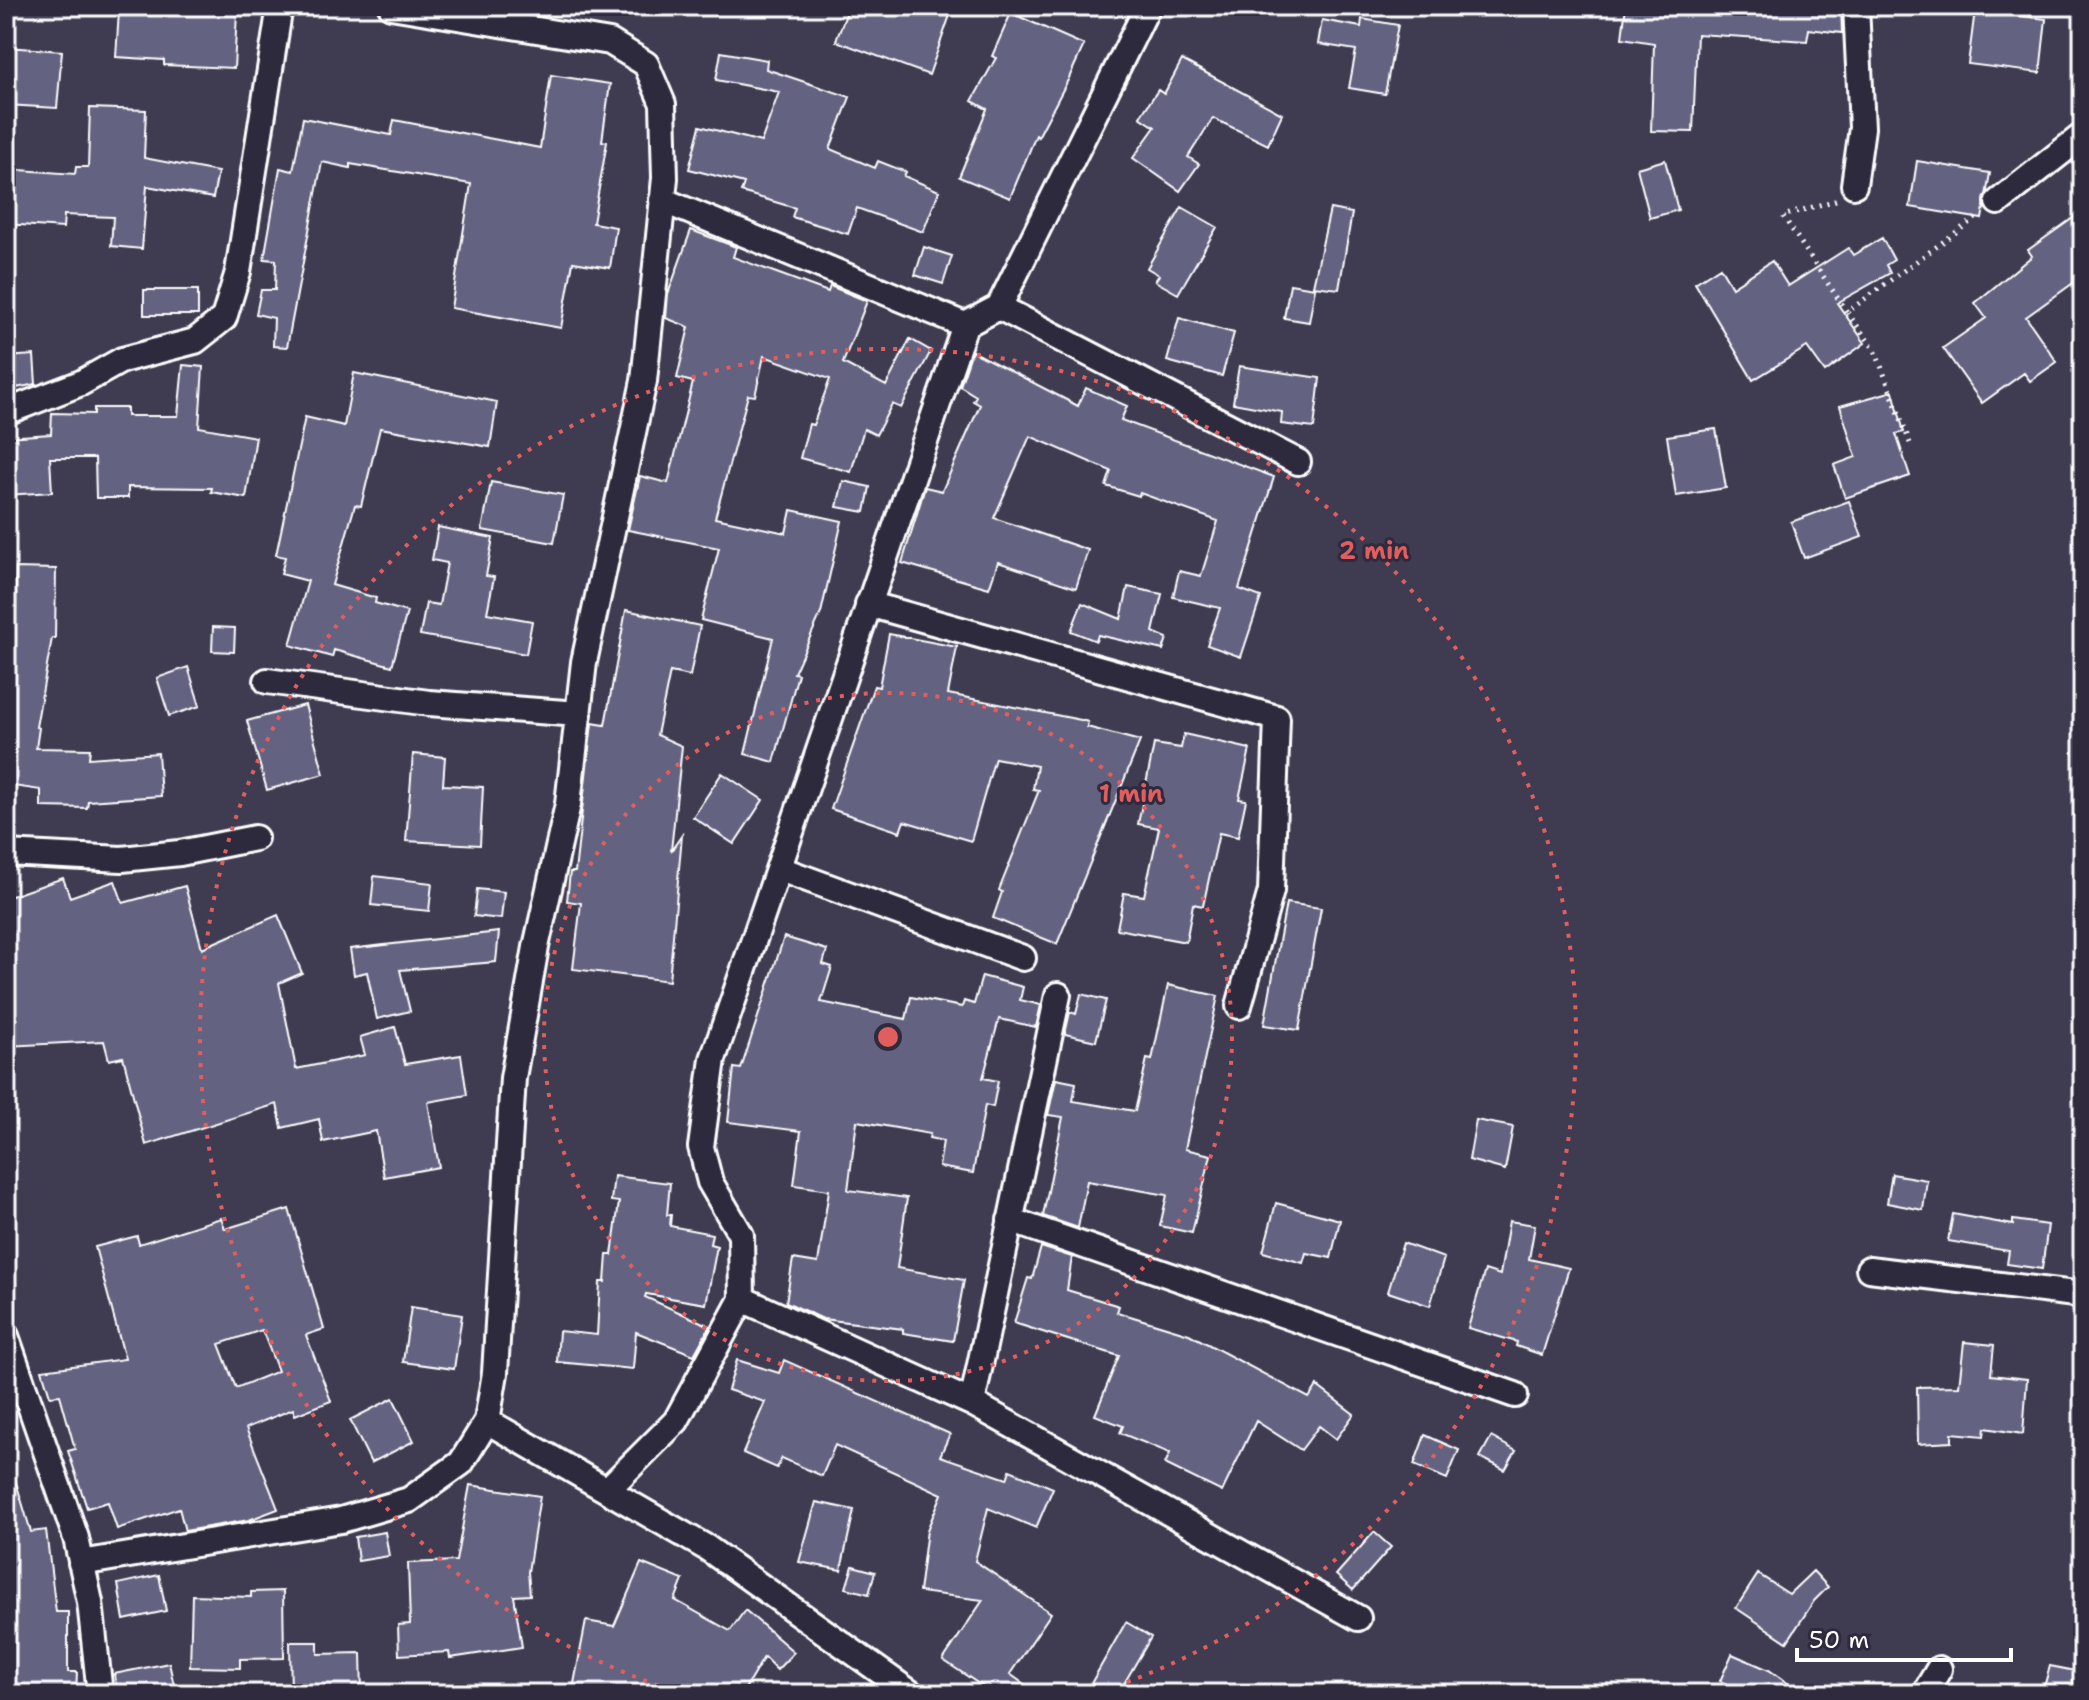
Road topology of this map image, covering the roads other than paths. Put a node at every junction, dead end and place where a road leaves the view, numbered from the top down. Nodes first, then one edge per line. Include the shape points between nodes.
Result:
1 (280, 6) edge
2 (391, 6) edge
3 (1148, 6) edge
4 (1856, 6) edge
5 (2083, 135) edge
6 (1854, 185) road end
7 (662, 200) junction
8 (1998, 202) road end
9 (999, 307) junction
10 (965, 325) junction
11 (6, 412) edge
12 (1298, 462) dead end
13 (868, 604) junction
14 (267, 681) dead end
15 (579, 714) junction
16 (255, 838) dead end
17 (6, 853) edge
18 (780, 869) junction
19 (1023, 958) dead end
20 (1058, 995) dead end
21 (1239, 1006) dead end
22 (1010, 1220) junction
23 (1869, 1269) dead end
24 (2083, 1295) edge
25 (742, 1299) junction
26 (6, 1339) edge
27 (1515, 1395) dead end
28 (972, 1403) junction
29 (487, 1421) junction
30 (607, 1490) junction
31 (81, 1563) junction
32 (1358, 1618) dead end
33 (1939, 1669) dead end
34 (100, 1694) edge
35 (912, 1694) edge
36 (1924, 1694) edge

1 - 11 street via 238,272 224,318 195,341 122,360 81,383
2 - 7 street via 610,42 646,64 663,104
3 - 9 street
4 - 6 street via 1862,128
5 - 8 street
7 - 10 street
7 - 15 street via 644,381 605,553
9 - 10 street
9 - 12 street
10 - 13 street
13 - 18 street
13 - 21 street via 1277,718 1271,891
14 - 15 street via 429,703
15 - 29 street via 568,804 513,1078 495,1373
16 - 17 street via 122,859
18 - 19 street
18 - 25 street via 713,1059 701,1147 710,1182 741,1235
20 - 22 street
22 - 27 street
22 - 28 street
23 - 24 street
25 - 28 street
25 - 30 street via 676,1421
26 - 31 street via 58,1480
28 - 32 street
29 - 30 street
29 - 31 street via 461,1463 409,1500 341,1520
30 - 35 street via 707,1548
31 - 34 street
33 - 36 street

